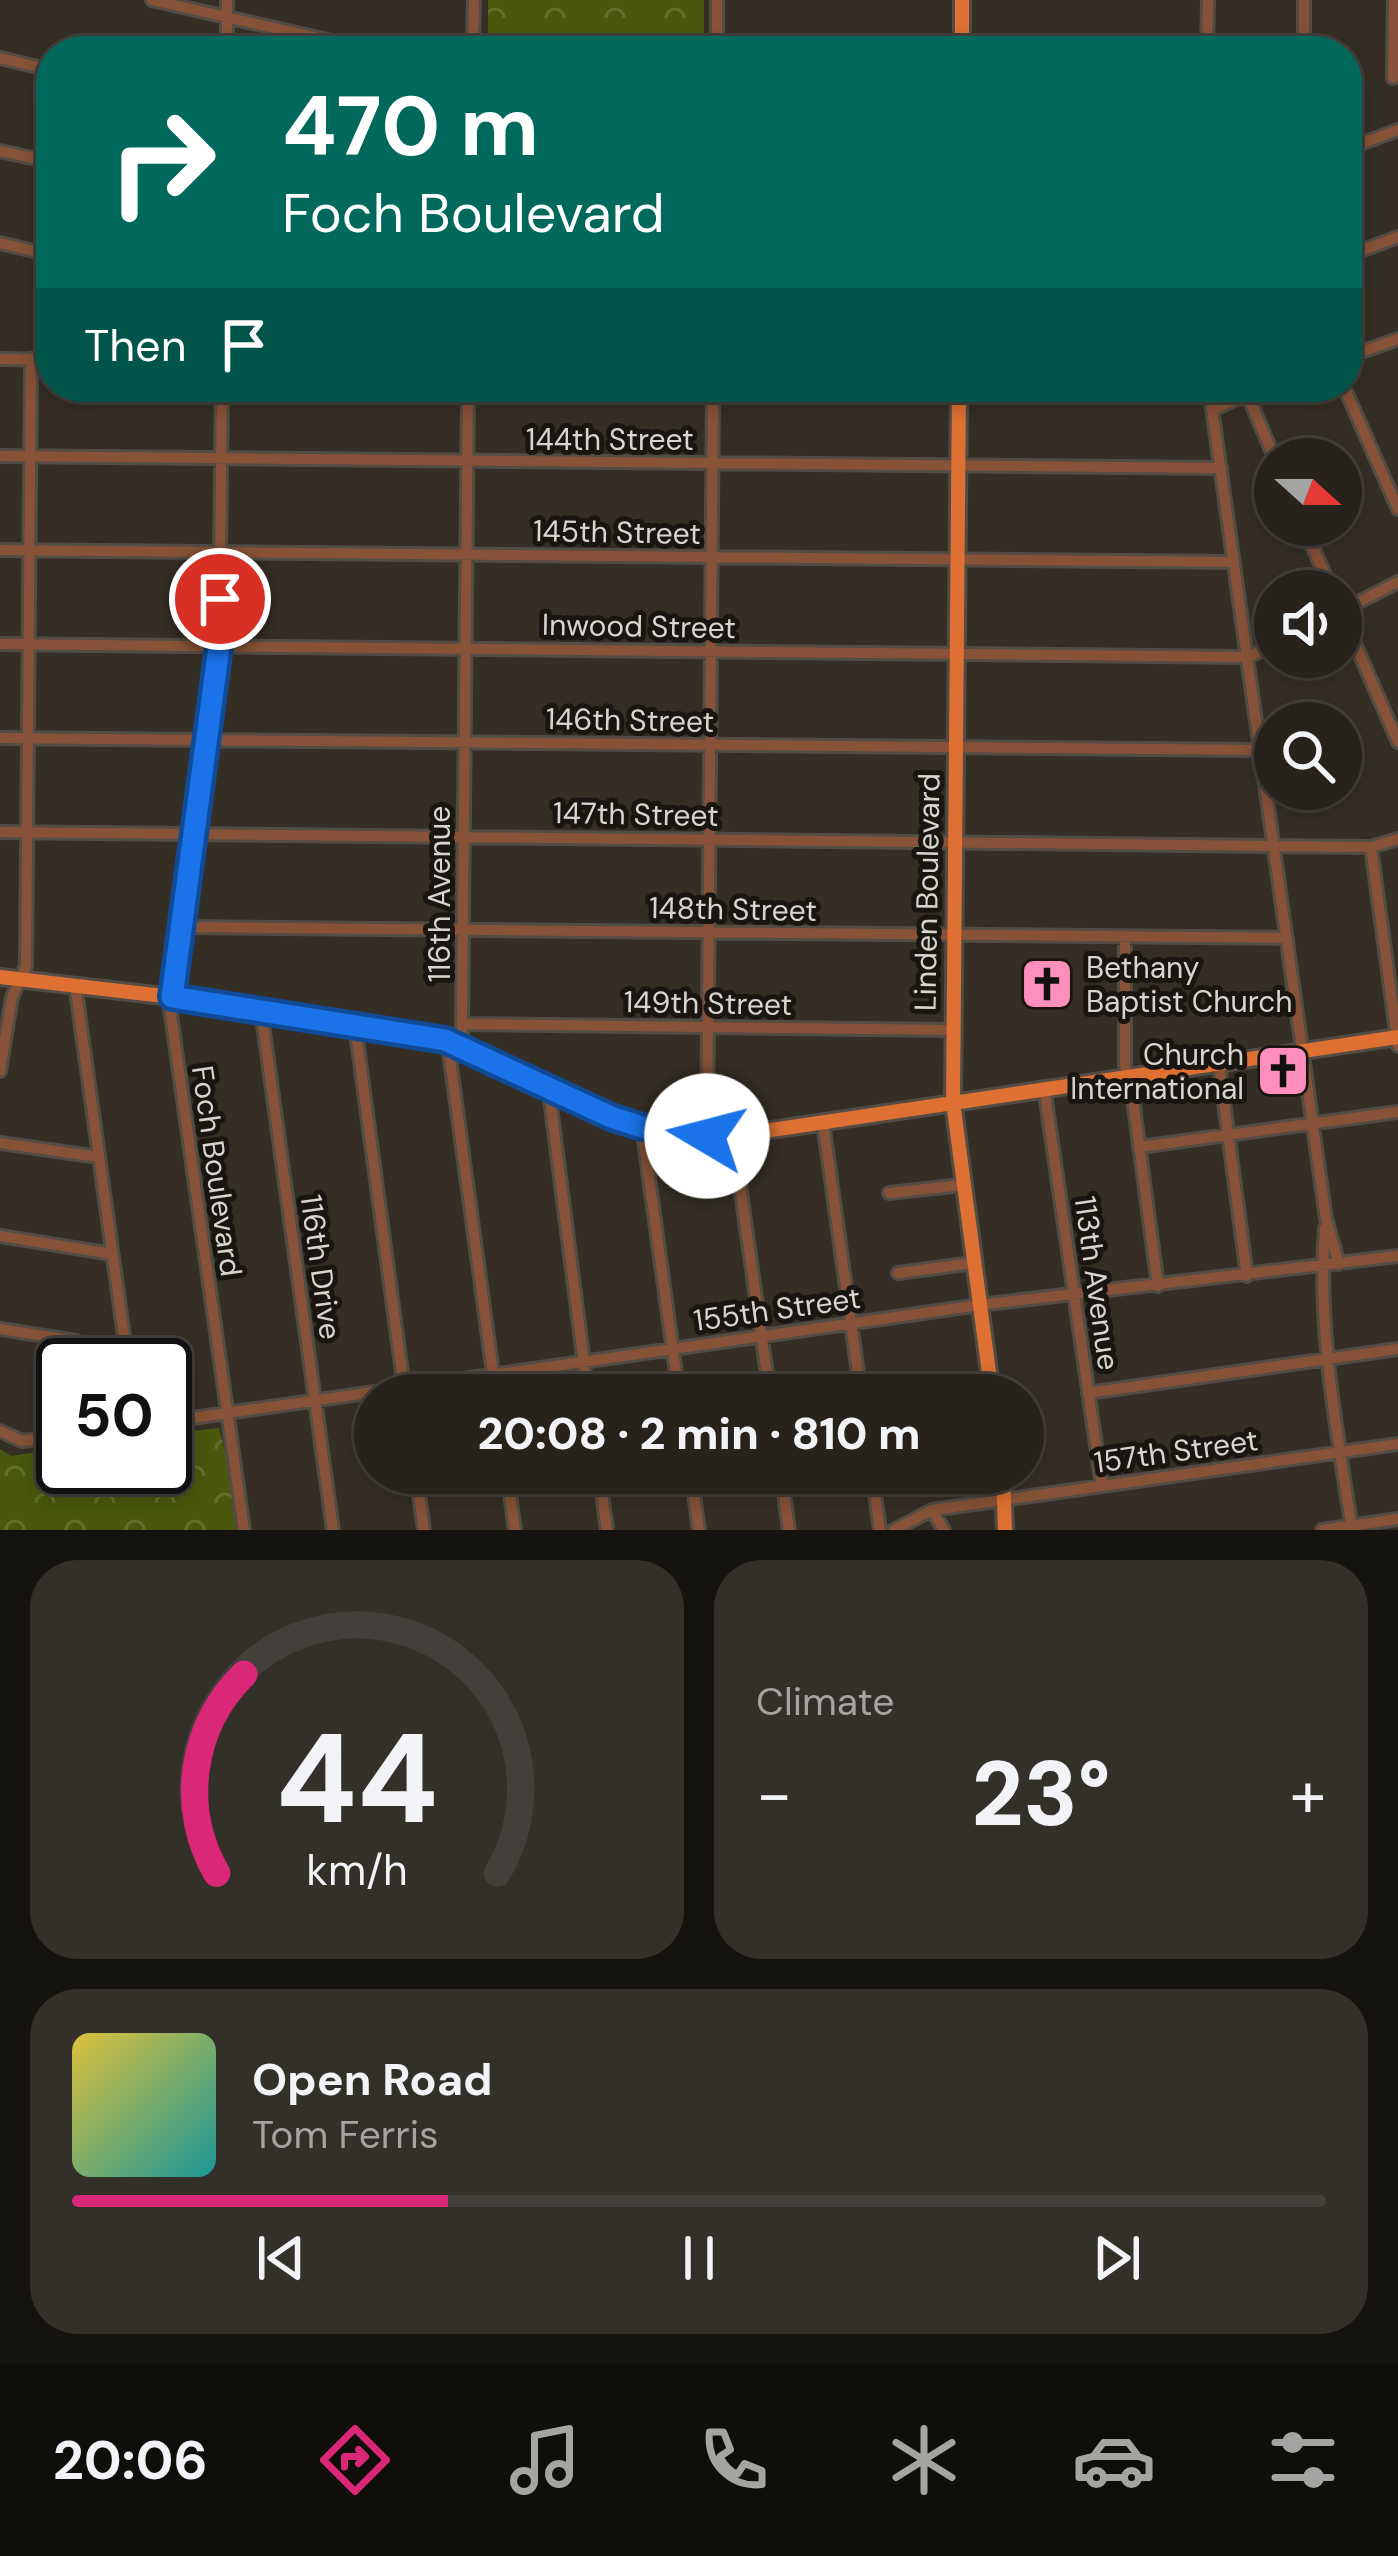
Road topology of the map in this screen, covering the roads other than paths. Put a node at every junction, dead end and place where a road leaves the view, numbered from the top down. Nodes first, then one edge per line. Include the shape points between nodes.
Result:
1 (152, 0) edge
2 (227, 0) edge
3 (474, 0) edge
4 (717, 0) edge
5 (962, 0) edge
6 (1208, 0) edge
7 (1304, 0) edge
8 (1394, 0) edge
9 (227, 17) junction
10 (226, 36) edge
11 (310, 36) edge
12 (473, 36) edge
13 (717, 36) edge
14 (962, 36) edge
15 (1208, 36) edge
16 (1304, 36) edge
17 (0, 58) edge
18 (36, 66) edge
19 (1393, 78) dead end
20 (1398, 130) edge
21 (1362, 143) edge
22 (0, 151) edge
23 (36, 159) edge
24 (1398, 237) edge
25 (0, 243) edge
26 (1362, 250) edge
27 (36, 251) edge
28 (1398, 339) edge
29 (1362, 352) edge
30 (0, 359) edge
31 (32, 359) junction
32 (36, 359) edge
33 (222, 402) edge
34 (468, 402) edge
35 (713, 402) edge
36 (959, 402) edge
37 (1211, 402) edge
38 (1224, 402) edge
39 (1250, 402) edge
40 (1351, 402) edge
41 (1212, 410) junction
42 (1266, 438) edge
43 (0, 456) edge
44 (31, 457) junction
45 (222, 458) junction
46 (467, 462) junction
47 (712, 463) junction
48 (958, 466) junction
49 (1220, 468) junction
50 (1398, 509) edge
51 (0, 550) edge
52 (30, 550) junction
53 (221, 553) junction
54 (467, 555) junction
55 (711, 557) junction
56 (957, 560) junction
57 (1234, 562) junction
58 (1398, 582) edge
59 (1362, 601) edge
60 (0, 644) edge
61 (29, 645) junction
62 (219, 647) junction
63 (466, 649) junction
64 (711, 651) junction
65 (956, 654) junction
66 (1254, 654) edge
67 (1249, 657) junction
68 (1362, 660) edge
69 (1254, 704) edge
70 (0, 738) edge
71 (28, 738) junction
72 (208, 740) junction
73 (1398, 742) edge
74 (465, 743) junction
75 (710, 745) junction
76 (956, 748) junction
77 (1254, 750) edge
78 (1268, 810) edge
79 (0, 832) edge
80 (27, 832) junction
81 (194, 834) junction
82 (464, 836) junction
83 (710, 839) junction
84 (1398, 839) edge
85 (955, 841) junction
86 (1273, 844) junction
87 (1372, 847) junction
88 (181, 927) junction
89 (463, 930) junction
90 (708, 932) junction
91 (954, 935) junction
92 (1125, 937) junction
93 (1286, 938) junction
94 (0, 976) edge
95 (21, 978) junction
96 (75, 984) junction
97 (172, 997) junction
98 (261, 1010) junction
99 (355, 1024) junction
100 (462, 1024) junction
101 (707, 1027) junction
102 (952, 1030) junction
103 (1398, 1040) edge
104 (456, 1044) junction
105 (1303, 1053) junction
106 (1219, 1065) junction
107 (0, 1071) edge
108 (1127, 1076) junction
109 (1044, 1088) junction
110 (549, 1090) junction
111 (953, 1102) junction
112 (1398, 1112) edge
113 (823, 1122) junction
114 (1312, 1124) junction
115 (642, 1127) junction
116 (707, 1136) junction
117 (734, 1136) junction
118 (1228, 1136) junction
119 (0, 1143) edge
120 (1139, 1147) junction
121 (98, 1157) junction
122 (962, 1185) junction
123 (889, 1193) dead end
124 (1326, 1219) junction
125 (0, 1236) edge
126 (112, 1255) junction
127 (1398, 1256) edge
128 (973, 1263) junction
129 (1339, 1264) junction
130 (1322, 1267) junction
131 (898, 1273) dead end
132 (1247, 1276) junction
133 (1158, 1286) junction
134 (1074, 1293) junction
135 (979, 1305) junction
136 (851, 1323) junction
137 (0, 1329) edge
138 (761, 1336) junction
139 (57, 1338) edge
140 (124, 1338) edge
141 (672, 1348) junction
142 (1398, 1349) edge
143 (1328, 1359) junction
144 (583, 1361) junction
145 (403, 1374) edge
146 (494, 1374) joint
147 (585, 1374) edge
148 (676, 1374) edge
149 (767, 1374) edge
150 (858, 1374) edge
151 (989, 1374) edge
152 (1088, 1393) junction
153 (354, 1396) edge
154 (315, 1399) junction
155 (226, 1413) junction
156 (192, 1418) edge
157 (0, 1431) edge
158 (36, 1439) edge
159 (1398, 1444) edge
160 (1340, 1452) junction
161 (1102, 1486) junction
162 (419, 1494) edge
163 (510, 1494) edge
164 (602, 1494) edge
165 (694, 1494) edge
166 (784, 1494) edge
167 (875, 1494) edge
168 (1005, 1494) edge
169 (1006, 1499) junction
170 (932, 1510) junction
171 (1398, 1519) edge
172 (1351, 1528) edge
173 (244, 1530) edge
174 (333, 1530) edge
175 (424, 1530) edge
176 (515, 1530) edge
177 (607, 1530) edge
178 (699, 1530) edge
179 (789, 1530) edge
180 (880, 1530) edge
181 (894, 1530) edge
182 (944, 1530) edge
183 (1005, 1530) edge
184 (1322, 1530) edge

1 - 9 street
2 - 9 street
3 - 12 street
4 - 13 street
5 - 14 main road
6 - 15 street
7 - 16 street
8 - 19 street
9 - 10 street
9 - 11 street
17 - 18 street
20 - 21 street
22 - 23 street
24 - 26 street
25 - 27 street
28 - 29 street
30 - 31 street
31 - 32 street
31 - 44 street
33 - 45 street, Foch Boulevard
34 - 46 street, 116th Avenue
35 - 47 street
36 - 48 main road, Linden Boulevard
37 - 41 street
38 - 41 street
39 - 42 street
40 - 50 street
41 - 49 street
43 - 44 street, 144th Street
44 - 45 street, 144th Street
44 - 52 street
45 - 46 street, 144th Street
45 - 53 street, Foch Boulevard
46 - 47 street, 144th Street
46 - 54 street, 116th Avenue
47 - 48 street, 144th Street
47 - 55 street
48 - 49 street, 144th Street
48 - 56 main road, Linden Boulevard
49 - 57 street
51 - 52 street, 145th Street
52 - 53 street, 145th Street
52 - 61 street
53 - 54 street, 145th Street
53 - 62 street, Foch Boulevard
54 - 55 street, 145th Street
54 - 63 street, 116th Avenue
55 - 56 street, 145th Street
55 - 64 street
56 - 57 street, 145th Street
56 - 65 main road, Linden Boulevard
57 - 67 street
58 - 59 street
60 - 61 street, Inwood Street
61 - 62 street, Inwood Street
61 - 71 street
62 - 63 street, Inwood Street
62 - 72 street, Foch Boulevard
63 - 64 street, Inwood Street
63 - 74 street, 116th Avenue
64 - 65 street, Inwood Street
64 - 75 street
65 - 67 street, Inwood Street
65 - 76 main road, Linden Boulevard
66 - 67 street, Inwood Street
67 - 69 street
68 - 73 street
70 - 71 street, 146th Street
71 - 72 street, 146th Street
71 - 80 street
72 - 74 street, 146th Street
72 - 81 street, Foch Boulevard
74 - 75 street, 146th Street
74 - 82 street, 116th Avenue
75 - 76 street, 146th Street
75 - 83 street
76 - 77 street, 146th Street
76 - 85 main road, Linden Boulevard
78 - 86 street
79 - 80 street, 147th Street
80 - 81 street, 147th Street
80 - 95 street
81 - 82 street, 147th Street
81 - 88 street, Foch Boulevard
82 - 83 street, 147th Street
82 - 89 street, 116th Avenue
83 - 85 street, 147th Street
83 - 90 street
84 - 87 street, 147th Street
85 - 86 street, 147th Street
85 - 91 main road, Linden Boulevard
86 - 87 street, 147th Street
86 - 93 street
87 - 103 street
88 - 89 street, 148th Street
88 - 97 street, Foch Boulevard
89 - 90 street, 148th Street
89 - 100 street, 116th Avenue
90 - 91 street, 148th Street
90 - 101 street
91 - 92 street, 148th Street
91 - 102 main road, Linden Boulevard
92 - 93 street, 148th Street
92 - 108 street
93 - 105 street
94 - 95 main road
95 - 96 main road
95 - 107 street
96 - 97 main road
96 - 121 street
97 - 98 main road
97 - 155 street, Foch Boulevard
98 - 99 main road
98 - 154 street, 116th Drive
99 - 104 main road
99 - 145 street
100 - 101 street, 149th Street
100 - 104 street, 116th Avenue
101 - 102 street, 149th Street
101 - 116 street
102 - 111 main road, Linden Boulevard
103 - 105 main road
104 - 110 main road
104 - 146 street, 116th Avenue via 449,1052
105 - 106 main road
105 - 114 street
106 - 108 main road
106 - 118 street
108 - 109 main road
108 - 120 street
109 - 111 main road
109 - 134 street, 113th Avenue
110 - 115 main road
110 - 144 street
111 - 113 main road
111 - 122 main road, Linden Boulevard
112 - 114 street
113 - 117 main road
113 - 136 street
114 - 118 street
114 - 124 street
115 - 116 main road
115 - 141 street
116 - 117 main road
117 - 138 street
118 - 120 street
118 - 132 street
119 - 121 street
120 - 133 street
121 - 126 street
122 - 123 street
122 - 128 main road, Linden Boulevard
124 - 129 street
124 - 130 street
125 - 126 street
126 - 140 street
127 - 129 street, 155th Street
128 - 131 street
128 - 135 main road, Linden Boulevard
129 - 130 street, 155th Street
130 - 132 street, 155th Street
130 - 143 street
132 - 133 street, 155th Street
133 - 134 street, 155th Street
134 - 135 street, 155th Street
134 - 152 street, 113th Avenue
135 - 136 street, 155th Street
135 - 151 main road, Linden Boulevard
136 - 138 street, 155th Street
136 - 150 street
137 - 139 street
138 - 141 street, 155th Street
138 - 149 street
141 - 144 street, 155th Street
141 - 148 street
142 - 143 street
143 - 152 street
143 - 160 street
144 - 146 street, 155th Street
144 - 147 street
152 - 161 street, 113th Avenue
153 - 154 street, 155th Street
154 - 155 street, 155th Street
154 - 174 street, 116th Drive
155 - 156 street, 155th Street
155 - 173 street, Foch Boulevard
157 - 158 street
159 - 160 street, 157th Street
160 - 161 street, 157th Street
160 - 172 street
161 - 169 street, 157th Street
162 - 175 street
163 - 176 street
164 - 177 street
165 - 178 street
166 - 179 street
167 - 180 street
168 - 169 main road
169 - 170 street, 157th Street
169 - 183 main road
170 - 181 street, 157th Street
170 - 182 street
171 - 172 street
172 - 184 street

